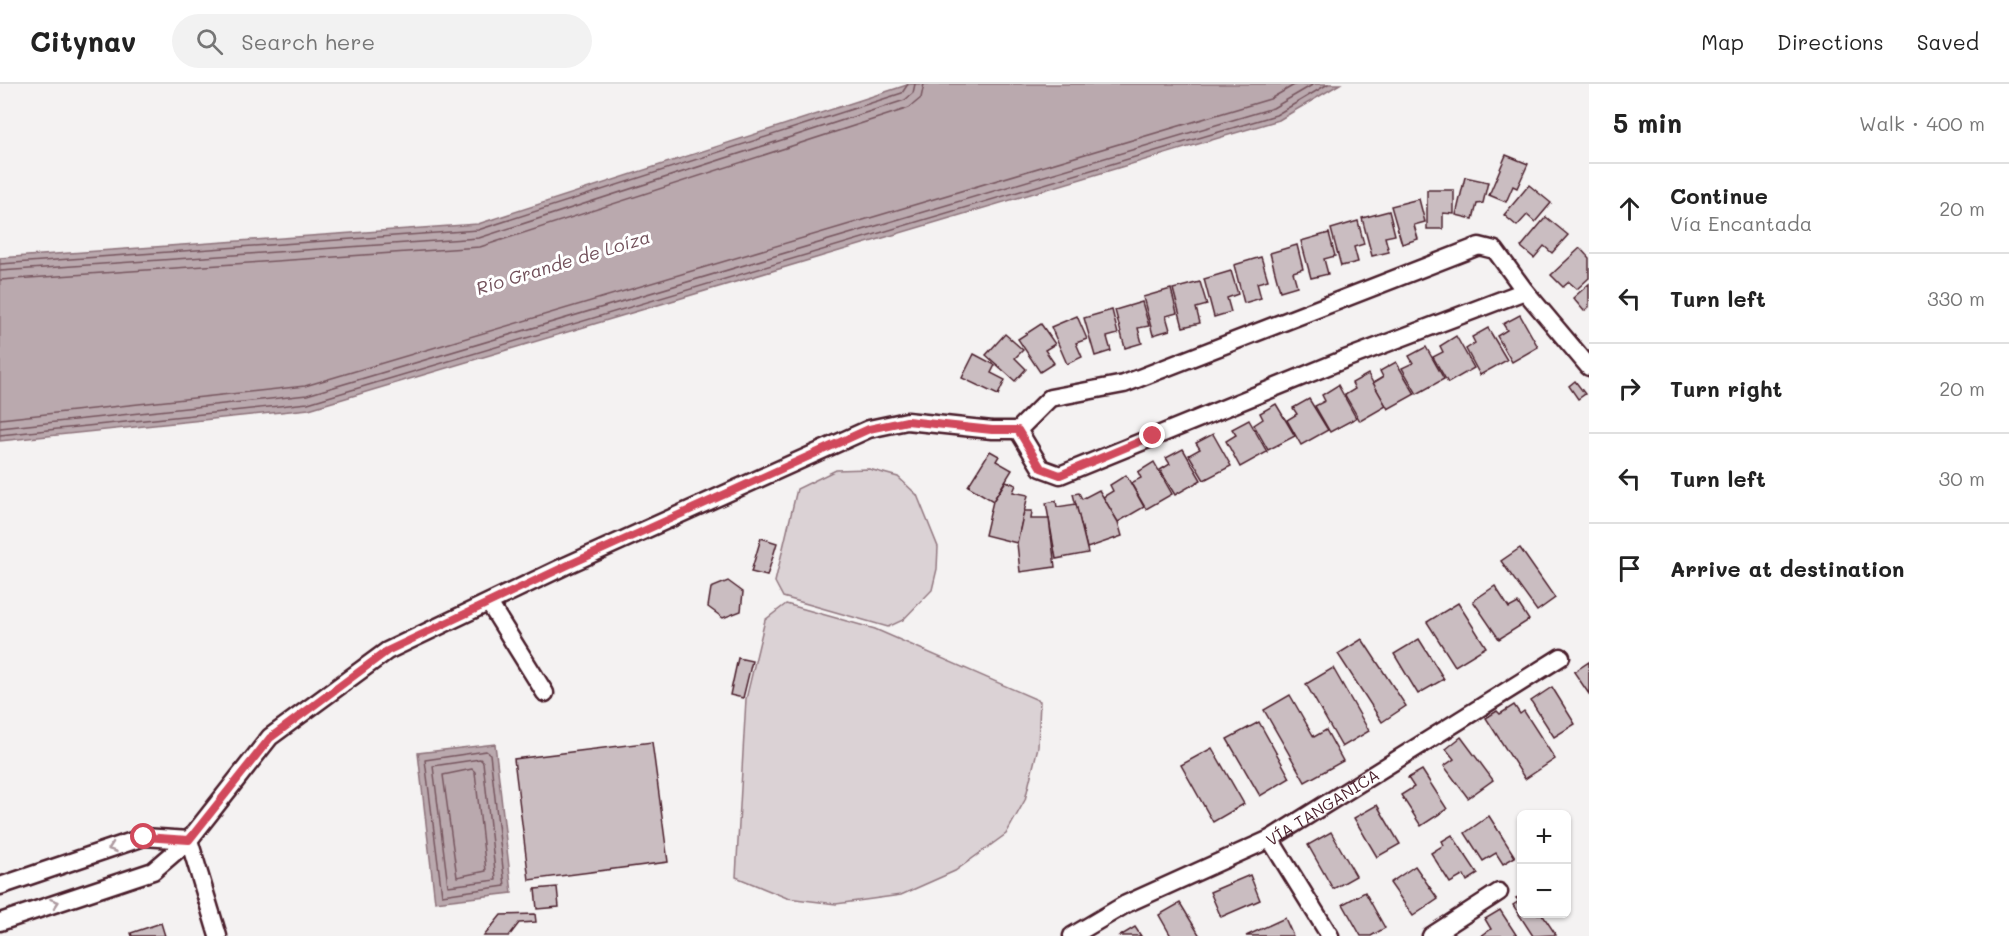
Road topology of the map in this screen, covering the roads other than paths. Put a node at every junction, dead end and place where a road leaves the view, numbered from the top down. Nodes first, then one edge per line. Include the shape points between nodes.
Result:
1 (1525, 291) junction
2 (1589, 367) edge
3 (1018, 430) junction
4 (489, 603) junction
5 (1561, 657) dead end
6 (545, 693) dead end
7 (1270, 839) junction
8 (189, 840) junction
9 (0, 886) edge
10 (1499, 892) dead end
11 (0, 922) edge
12 (218, 936) edge
13 (1072, 936) edge
14 (1330, 936) edge
15 (1431, 936) edge

1 - 2 street
1 - 3 street via 1060,475 1041,468
1 - 3 street via 1496,250 1479,246 1124,384 1050,398
3 - 4 street via 907,421 869,429
4 - 6 street
4 - 8 street via 387,651 270,738
5 - 7 street, VÍA TANGANICA
7 - 13 street, VÍA TANGANICA via 1126,904
7 - 14 street
8 -> 9 street via 144,837
11 -> 8 street via 153,871
8 - 12 street
10 - 15 street

